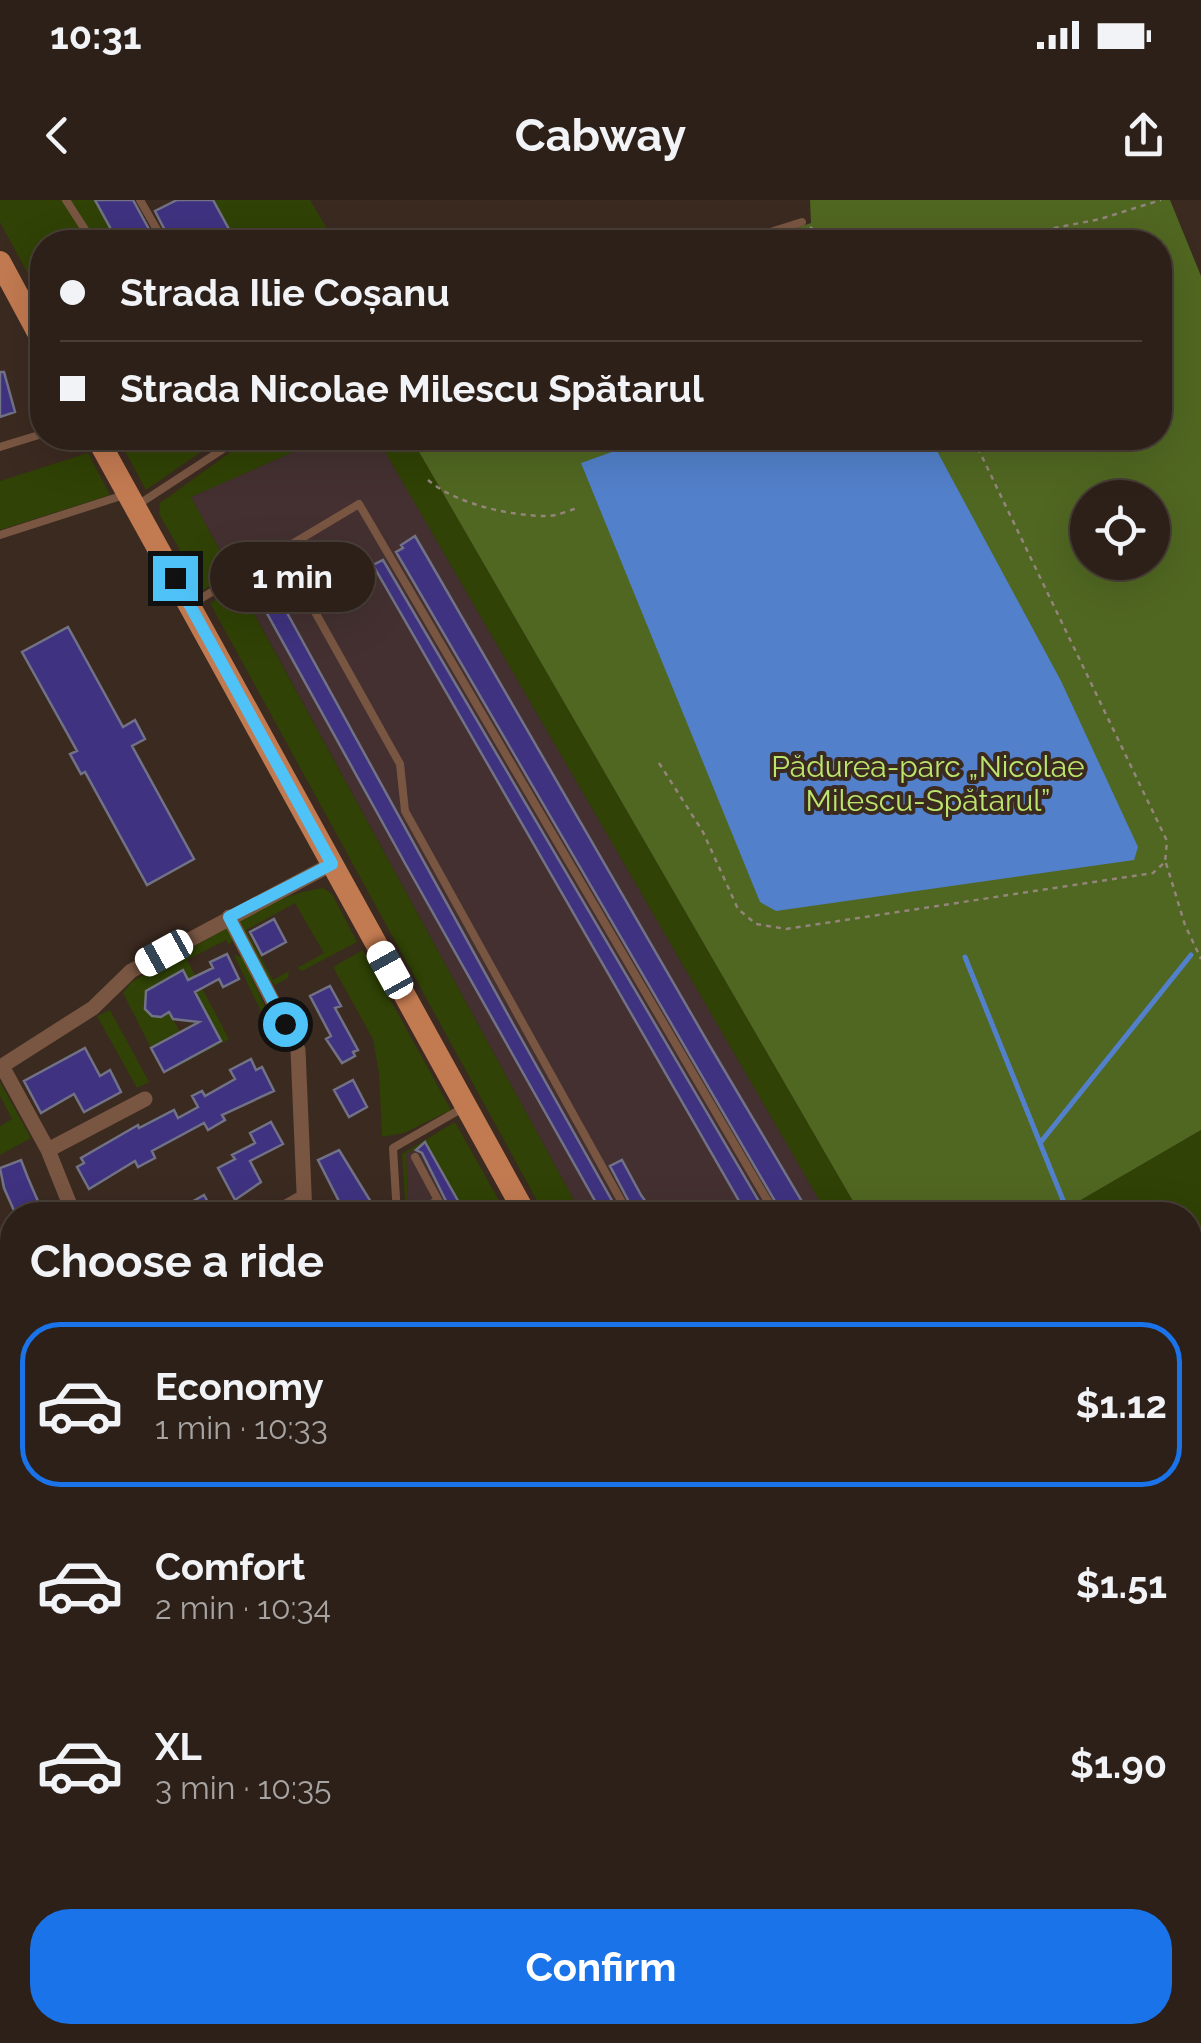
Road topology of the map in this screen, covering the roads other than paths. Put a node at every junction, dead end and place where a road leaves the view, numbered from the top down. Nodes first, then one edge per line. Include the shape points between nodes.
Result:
1 (66, 200) edge
2 (140, 200) edge
3 (802, 222) road end
4 (85, 230) edge
5 (157, 230) edge
6 (777, 230) edge
7 (0, 262) edge
8 (30, 318) edge
9 (30, 438) edge
10 (0, 447) edge
11 (105, 450) edge
12 (214, 450) edge
13 (220, 450) edge
14 (216, 453) junction
15 (132, 500) junction
16 (0, 535) edge
17 (280, 551) junction
18 (190, 605) junction
19 (332, 864) junction
20 (229, 917) junction
21 (145, 1098) dead end
22 (466, 1107) junction
23 (48, 1150) junction
24 (414, 1157) dead end
25 (304, 1197) junction
26 (438, 1200) joint
27 (69, 1202) edge
28 (295, 1202) edge
29 (304, 1202) edge
30 (396, 1202) edge
31 (435, 1202) edge
32 (519, 1202) edge
33 (623, 1202) edge
34 (768, 1202) edge

1 - 4 lane
2 - 5 lane
3 - 6 lane
7 - 8 main road
9 - 10 lane
11 - 15 main road
12 - 14 lane
13 - 14 lane
14 - 15 lane
15 - 16 lane
15 - 18 main road
17 - 18 lane
17 - 33 lane via 400,764 405,811
17 - 34 lane via 358,504
18 - 19 main road
19 - 20 street
19 - 22 main road
20 - 23 street via 131,971 93,1008 2,1066
20 - 25 street via 298,1050
21 - 23 street
22 - 30 lane via 394,1148
22 - 32 main road
23 - 27 street
24 - 26 lane
25 - 28 street
25 - 29 street
26 - 31 lane

